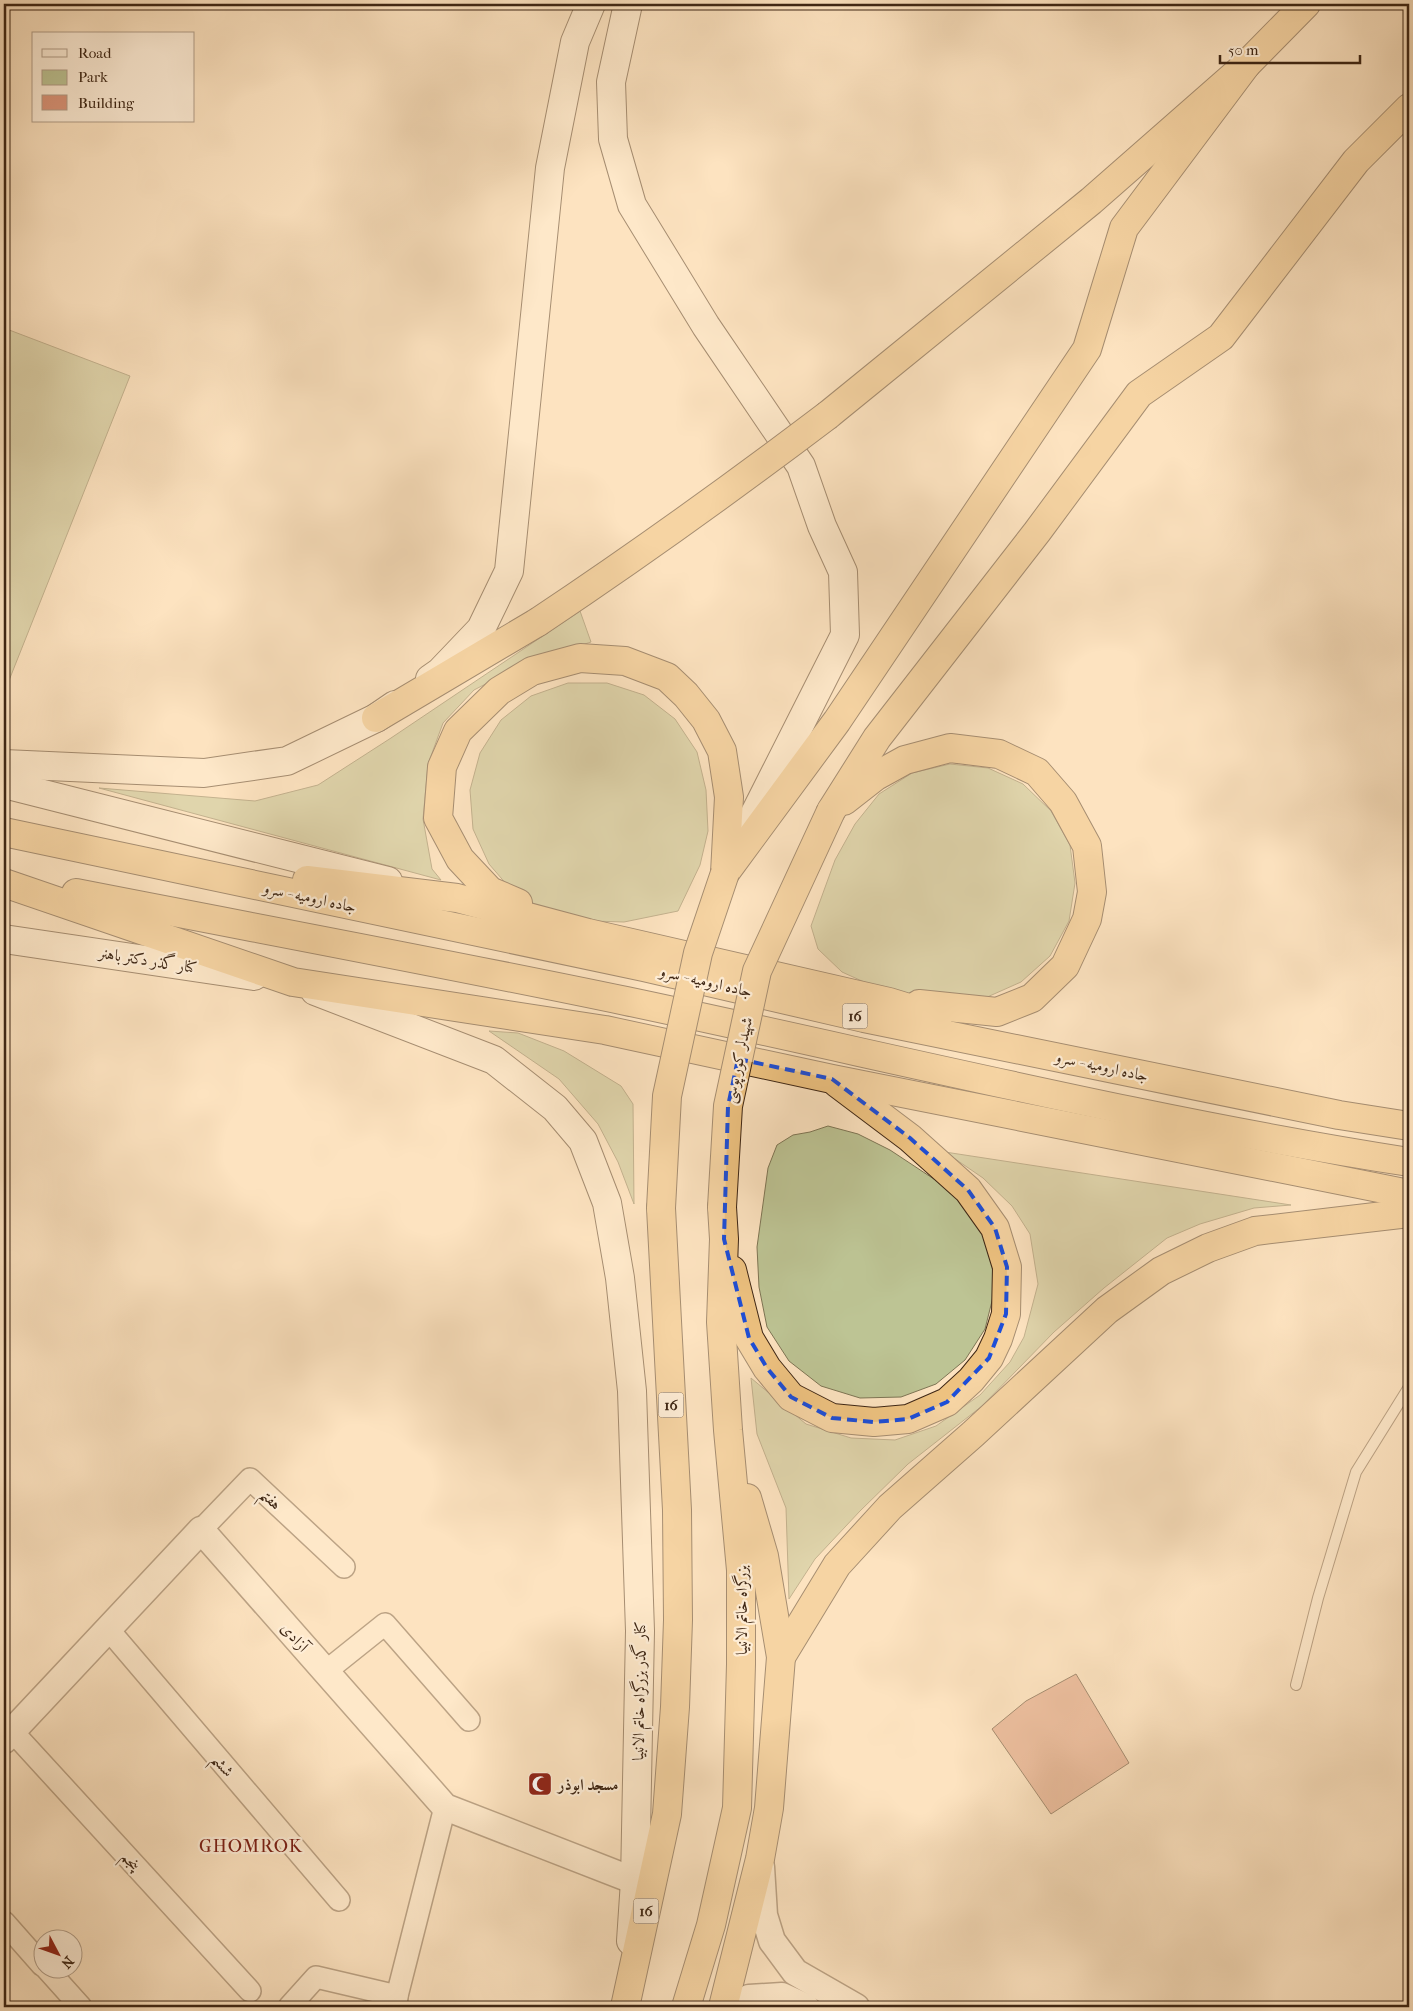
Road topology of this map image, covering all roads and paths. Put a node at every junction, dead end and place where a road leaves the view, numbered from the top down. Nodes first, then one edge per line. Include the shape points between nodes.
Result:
1 (591, 4) edge
2 (628, 4) edge
3 (1306, 4) edge
4 (1246, 65) junction
5 (1409, 108) edge
6 (376, 718) junction
7 (4, 764) edge
8 (4, 784) edge
9 (831, 811) junction
10 (4, 832) edge
11 (124, 858) junction
12 (725, 873) junction
13 (4, 879) edge
14 (4, 883) edge
15 (457, 898) junction
16 (588, 933) junction
17 (4, 938) edge
18 (293, 982) junction
19 (889, 1002) junction
20 (1068, 1060) junction
21 (832, 1079) junction
22 (1409, 1126) edge
23 (1409, 1162) edge
24 (1409, 1194) edge
25 (722, 1207) joint
26 (1409, 1213) edge
27 (724, 1239) junction
28 (1409, 1387) edge
29 (632, 1391) joint
30 (728, 1430) junction
31 (201, 1530) junction
32 (344, 1568) dead end
33 (108, 1629) junction
34 (781, 1657) junction
35 (325, 1672) junction
36 (1296, 1685) dead end
37 (469, 1720) dead end
38 (8, 1735) edge
39 (445, 1807) junction
40 (760, 1859) junction
41 (635, 1881) junction
42 (339, 1900) dead end
43 (4, 1922) edge
44 (32, 1954) edge
45 (55, 1978) edge
46 (250, 1991) dead end
47 (626, 1999) edge
48 (397, 2002) edge
49 (80, 2007) edge
50 (289, 2007) edge
51 (686, 2007) edge
52 (723, 2007) edge
53 (740, 2007) edge
54 (806, 2007) edge
55 (856, 2007) edge

1 - 6 main road via 575,42 550,168 509,571 481,629 440,672
2 - 12 main road via 611,82 613,139 632,205 706,326 800,466 843,572 845,635
3 - 4 highway
4 - 6 highway, bridge via 1091,201 738,484 538,622
4 - 12 highway via 1124,228 1087,349 837,721
5 - 9 highway, شهیدلر کور پوسی via 1356,161 1221,337 1139,394 1026,548 877,738
6 - 7 main road via 287,761 204,773
8 - 15 main road
9 - 19 highway via 876,776 905,760 950,748 1000,754 1037,772 1063,802 1088,846 1092,892 1087,919 1065,966 1032,998 997,1012
9 - 25 highway, شهیدلر کور پوسی, bridge via 757,971 728,1106
10 - 11 highway, جاده ارومیه - سرو
11 - 15 highway
11 - 20 highway, جاده ارومیه - سرو / 16
12 - 16 highway via 729,797 722,751 706,720 686,695 667,678 625,661 580,658 532,671 499,691 458,731 442,767 438,818 460,859 490,891
12 - 47 highway, 16, bridge via 698,953 667,1096 661,1208 676,1510 676,1707 667,1814
13 - 23 highway via 625,1001 1078,1099
14 - 18 highway
15 - 16 highway
16 - 19 highway
17 - 18 main road, کنار گذر دکتر باهنر
18 - 21 highway via 605,1030
18 - 29 main road, کنار گذر دکتر باهنر via 494,1060 555,1108 577,1134 608,1203
19 - 20 highway
20 - 22 highway, جاده ارومیه - سرو / 16
21 - 24 highway
21 - 27 highway via 910,1138 968,1190 995,1228 1006,1267 1006,1314 989,1358 947,1402 908,1419 874,1422 832,1418 791,1397 767,1368 749,1338
25 - 27 highway, بزرگراه خاتم الانبیا
26 - 34 highway via 1255,1231 1161,1270 1107,1310 890,1507 838,1565
27 - 30 highway, بزرگراه خاتم الانبیا via 721,1322
28 - 36 lane via 1356,1472
29 - 41 main road, کنار گذر بزرگراه خاتم الانبیا via 640,1631
30 - 34 highway via 764,1556
30 - 51 highway, بزرگراه خاتم الانبیا via 741,1570 737,1808 711,1925
31 - 32 street, هفتم via 250,1478
31 - 33 street
31 - 35 street, آزادی
33 - 38 street
33 - 42 street, ششم
34 - 40 highway via 769,1808
35 - 37 street via 385,1624
35 - 39 street, آزادی
38 - 46 street, پنجم
39 - 41 street, آزادی
39 - 48 street
40 - 52 highway
40 - 55 street via 764,1915 772,1941 795,1972
41 - 47 main road, کنار گذر بزرگراه خاتم الانبیا
43 - 44 street
45 - 49 street
48 - 50 street via 316,1977
53 - 54 street via 749,1998 782,1996

